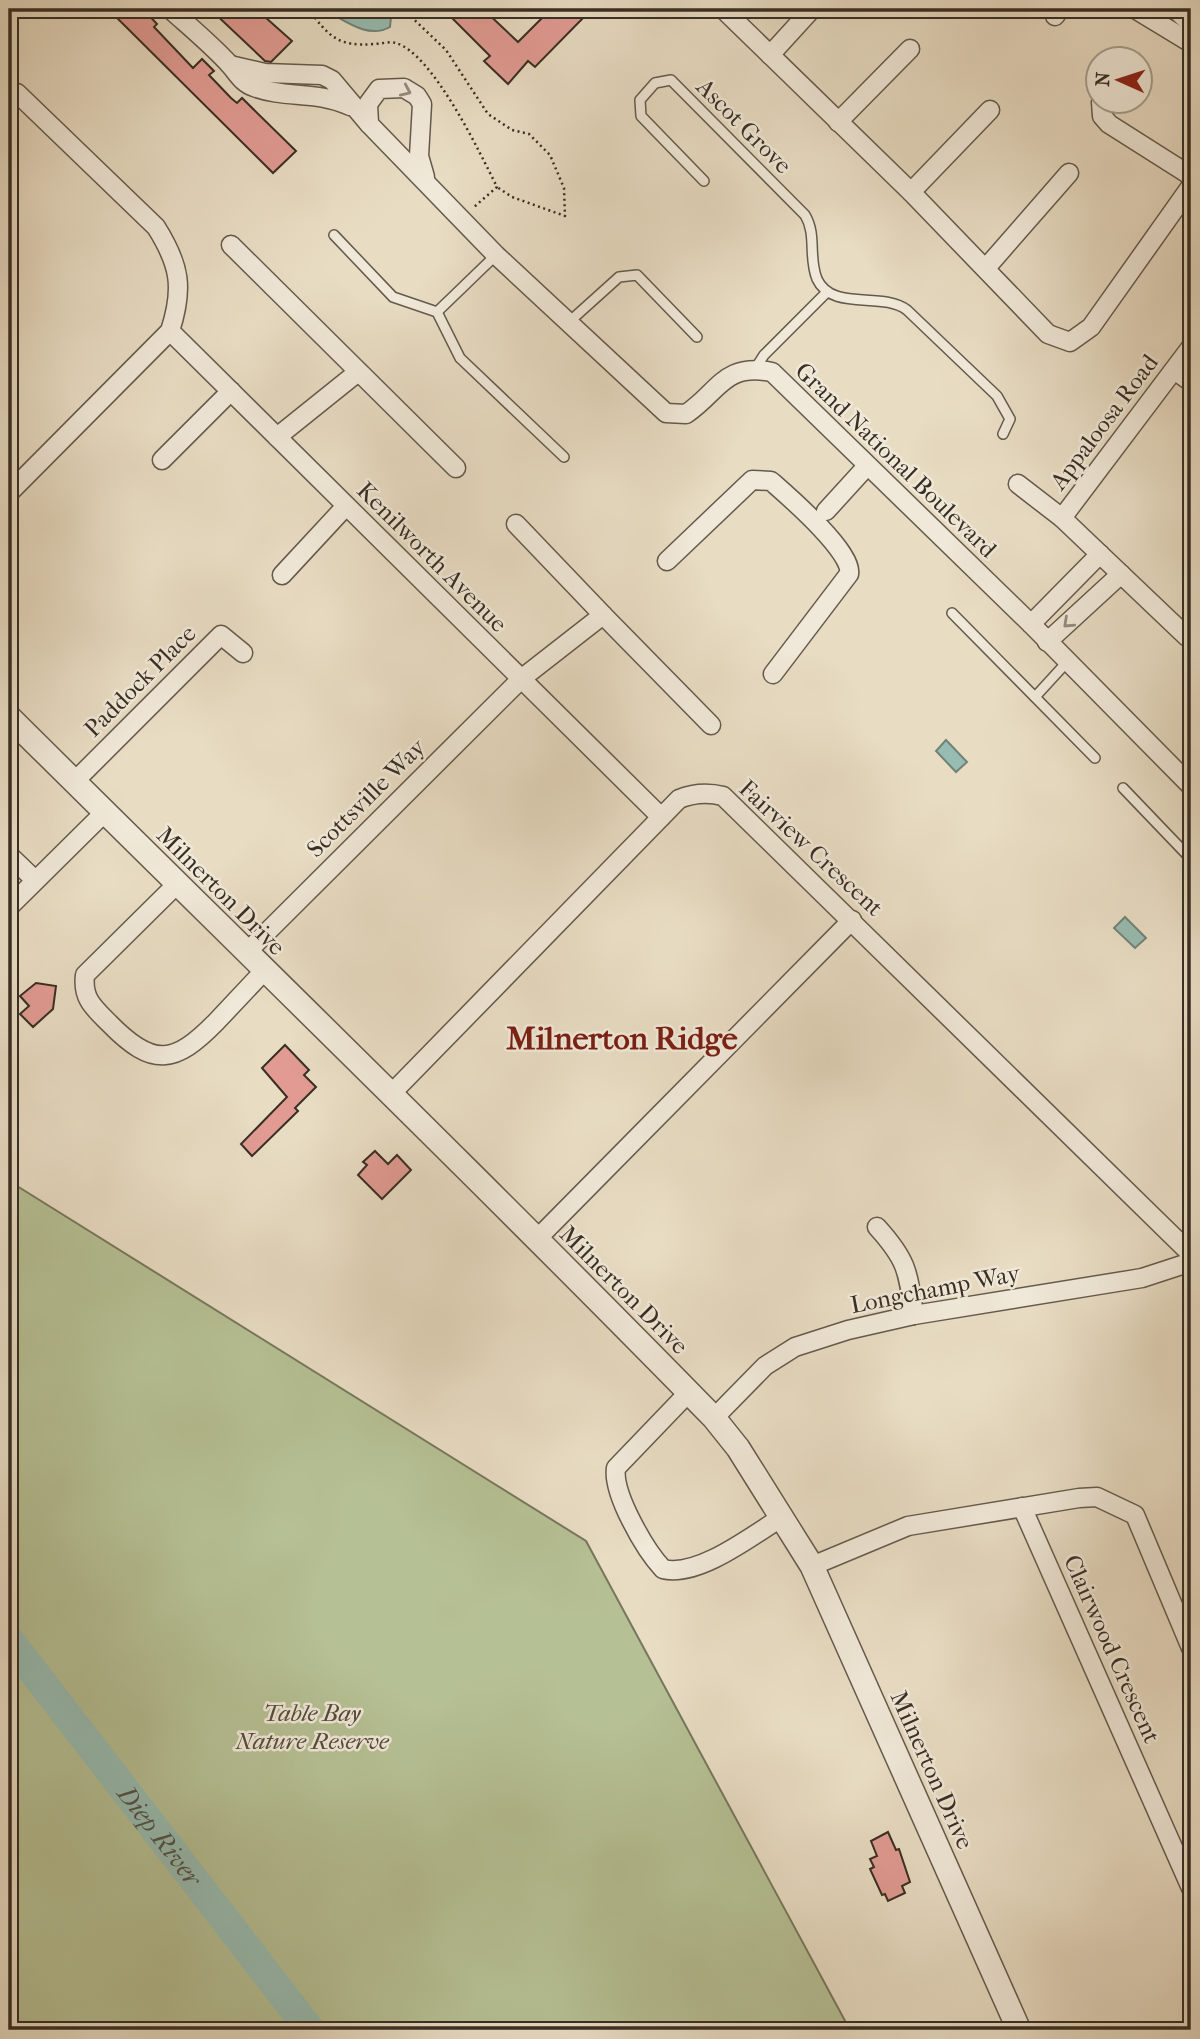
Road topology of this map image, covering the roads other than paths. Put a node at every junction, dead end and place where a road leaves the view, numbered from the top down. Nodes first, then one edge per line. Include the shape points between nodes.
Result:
1 (170, 9) edge
2 (723, 9) edge
3 (813, 9) edge
4 (1135, 9) edge
5 (1175, 9) edge
6 (1191, 24) edge
7 (1191, 43) edge
8 (911, 49) dead end
9 (770, 55) junction
10 (17, 93) dead end
11 (990, 110) dead end
12 (1102, 116) edge
13 (838, 122) junction
14 (369, 124) junction
15 (1069, 173) dead end
16 (1191, 176) edge
17 (426, 180) junction
18 (704, 181) dead end
19 (1191, 186) edge
20 (911, 192) junction
21 (334, 235) dead end
22 (231, 245) dead end
23 (496, 256) junction
24 (986, 268) junction
25 (827, 292) junction
26 (437, 312) junction
27 (569, 322) junction
28 (170, 331) junction
29 (697, 337) dead end
30 (1191, 347) edge
31 (755, 369) junction
32 (1174, 370) junction
33 (358, 372) junction
34 (1191, 382) edge
35 (230, 391) junction
36 (1003, 434) dead end
37 (277, 437) junction
38 (564, 457) dead end
39 (162, 460) dead end
40 (867, 466) junction
41 (456, 468) dead end
42 (1017, 484) dead end
43 (9, 493) edge
44 (346, 506) junction
45 (818, 514) junction
46 (1062, 518) junction
47 (516, 524) dead end
48 (1100, 554) junction
49 (667, 561) dead end
50 (1121, 574) junction
51 (282, 575) dead end
52 (951, 613) dead end
53 (603, 615) junction
54 (1031, 624) junction
55 (1187, 637) dead end
56 (1047, 642) junction
57 (243, 653) dead end
58 (1067, 662) junction
59 (773, 674) dead end
60 (521, 679) junction
61 (1035, 697) junction
62 (9, 717) edge
63 (711, 725) dead end
64 (1095, 758) dead end
65 (74, 782) junction
66 (1191, 786) edge
67 (1123, 788) dead end
68 (105, 812) junction
69 (661, 817) junction
70 (9, 855) edge
71 (1191, 859) edge
72 (34, 880) junction
73 (177, 884) junction
74 (9, 907) edge
75 (852, 920) junction
76 (246, 953) junction
77 (264, 971) junction
78 (392, 1093) junction
79 (877, 1227) dead end
80 (536, 1240) junction
81 (1191, 1254) edge
82 (1191, 1262) edge
83 (914, 1315) junction
84 (689, 1392) junction
85 (714, 1418) junction
86 (1022, 1507) junction
87 (782, 1517) junction
88 (812, 1566) junction
89 (1191, 1648) edge
90 (1191, 1888) edge
91 (1019, 2030) edge

1 - 14 street, Grand National Boulevard via 252,87 319,95 354,108
2 - 9 street
3 - 9 street
4 - 7 street
5 - 6 street
8 - 13 street
9 - 13 street
10 - 28 street via 156,227 177,269 179,303
11 - 20 street
12 - 16 street
13 - 20 street
14 - 17 street, Grand National Boulevard
14 -> 17 street via 370,96 379,89 396,86 417,96 424,110 419,156
15 - 24 street
17 - 23 street, Grand National Boulevard
18 - 25 lane, Ascot Grove via 641,116 640,100 655,83 671,80 805,215 812,227 811,259
19 - 24 street via 1091,327 1070,342 1048,334
20 - 24 street
21 - 26 lane via 393,297
22 - 33 street
23 - 26 lane
23 - 27 street, Grand National Boulevard
25 - 31 lane
25 - 36 lane via 897,302 907,310 997,396 1010,419
26 - 38 lane via 460,358
27 - 29 lane via 619,277 637,275
27 - 31 street, Grand National Boulevard via 666,413 686,414 722,381 739,370
28 - 35 street, Kenilworth Avenue
28 - 43 street
30 - 32 street, Appaloosa Road
31 - 40 street, Grand National Boulevard via 772,372 785,383
32 - 34 street
32 - 46 street, Appaloosa Road
33 - 37 street
33 - 41 street
35 - 37 street, Kenilworth Avenue
35 - 39 street
37 - 44 street, Kenilworth Avenue
40 - 45 street
40 - 54 street, Grand National Boulevard
42 - 46 street
44 - 51 street
44 - 60 street, Kenilworth Avenue
45 - 49 street via 771,481 751,480
45 - 59 street via 850,568 849,574
46 - 48 street, Appaloosa Road
47 - 53 street
48 - 50 street, Appaloosa Road
48 - 54 street
50 - 55 street, Appaloosa Road
50 -> 56 street
52 - 61 lane
53 - 60 street, Scottsville Way
53 - 63 street
54 - 56 street, Grand National Boulevard
56 - 58 street, Grand National Boulevard
57 - 65 street, Paddock Place via 221,635
58 - 61 lane
58 - 66 street, Grand National Boulevard
60 - 69 street, Kenilworth Avenue
60 - 76 street, Scottsville Way
61 - 64 lane
62 - 65 street, Milnerton Drive
65 - 68 street, Milnerton Drive
67 - 71 lane
68 - 72 street
68 - 73 street, Milnerton Drive
69 - 75 street, Fairview Crescent via 679,799 701,793 723,796
69 - 78 street, Fairview Crescent
70 - 72 street
72 - 74 street
73 - 76 street, Milnerton Drive
73 - 77 street via 85,975 86,1000 131,1046 164,1056 184,1052
75 - 80 street
75 - 81 street, Fairview Crescent
76 - 77 street, Milnerton Drive
77 - 78 street, Milnerton Drive
78 - 80 street, Milnerton Drive
79 - 83 street via 905,1264
80 - 84 street, Milnerton Drive
82 - 83 street, Longchamp Way via 1142,1278
83 - 85 street, Longchamp Way via 848,1330 783,1352
84 - 85 street, Milnerton Drive
84 - 87 street via 616,1468 615,1487 653,1559 663,1569 685,1571
85 - 87 street, Milnerton Drive
86 - 88 street via 908,1526
86 - 89 street via 1097,1497 1135,1515
86 - 90 street, Clairwood Crescent
87 - 88 street, Milnerton Drive
88 - 91 street, Milnerton Drive

